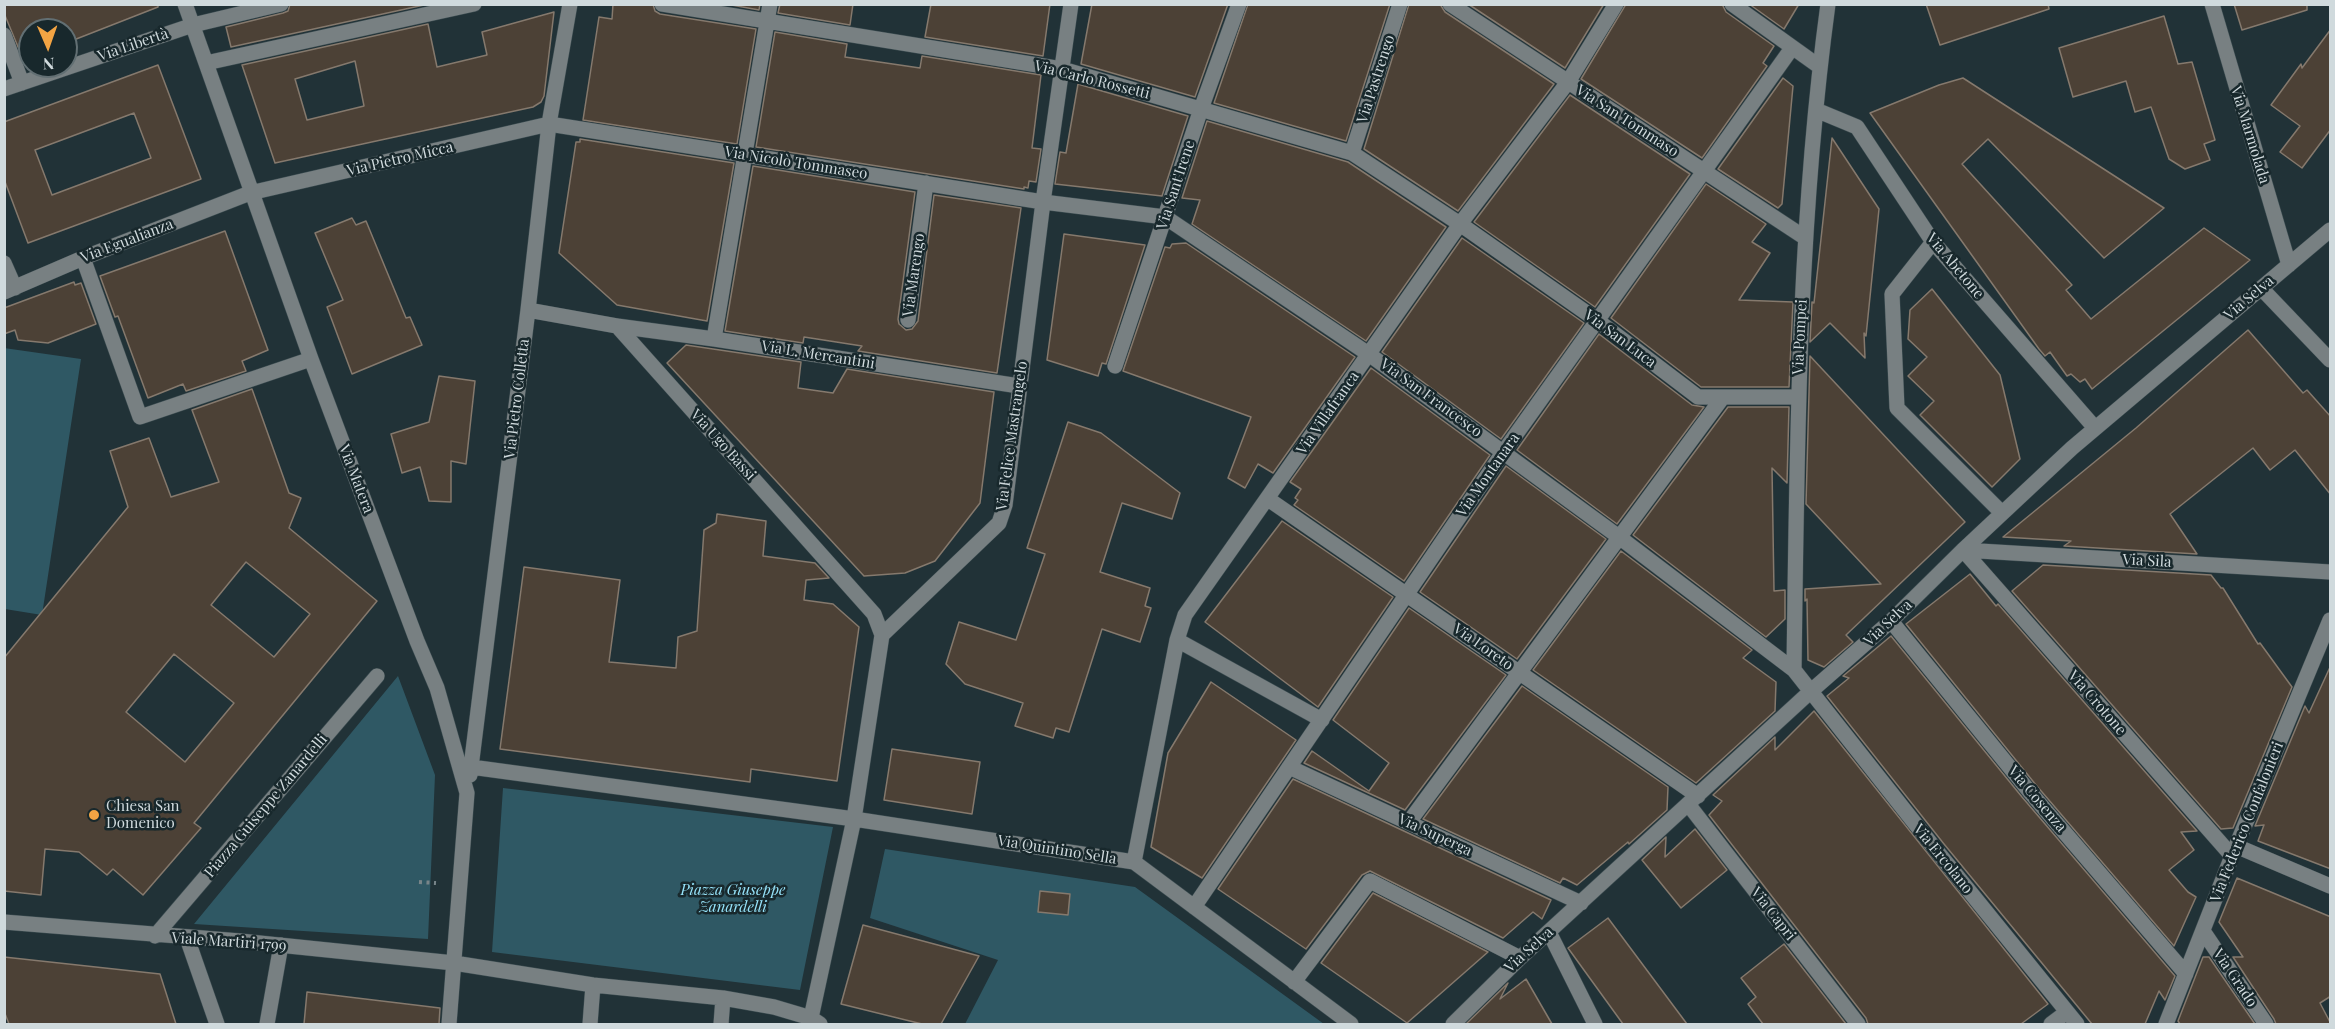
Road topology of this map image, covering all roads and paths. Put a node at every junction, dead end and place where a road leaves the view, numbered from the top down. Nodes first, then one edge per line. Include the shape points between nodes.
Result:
1 (185, 4) edge
2 (280, 4) edge
3 (474, 4) edge
4 (570, 4) edge
5 (662, 4) edge
6 (770, 4) edge
7 (1071, 4) edge
8 (1239, 4) edge
9 (1400, 4) edge
10 (1450, 4) edge
11 (1616, 4) edge
12 (1732, 4) edge
13 (1828, 4) edge
14 (2212, 4) edge
15 (766, 22) junction
16 (193, 25) junction
17 (4, 35) edge
18 (1792, 48) junction
19 (206, 63) junction
20 (1820, 67) junction
21 (1062, 69) junction
22 (1568, 82) junction
23 (22, 83) junction
24 (4, 89) edge
25 (1201, 108) junction
26 (1816, 110) junction
27 (549, 124) junction
28 (1352, 153) junction
29 (744, 155) junction
30 (1705, 172) junction
31 (926, 183) junction
32 (250, 193) junction
33 (1043, 202) junction
34 (1165, 217) junction
35 (1460, 224) junction
36 (2331, 230) edge
37 (1804, 237) junction
38 (1933, 242) junction
39 (82, 258) junction
40 (4, 262) edge
41 (2289, 265) junction
42 (2261, 288) junction
43 (10, 290) edge
44 (528, 310) junction
45 (908, 320) dead end
46 (1598, 321) junction
47 (617, 326) junction
48 (714, 339) junction
49 (1370, 354) junction
50 (311, 359) junction
51 (2331, 360) edge
52 (1115, 366) dead end
53 (1019, 386) junction
54 (1723, 397) junction
55 (1797, 397) junction
56 (2095, 428) junction
57 (1504, 451) junction
58 (1268, 499) junction
59 (2002, 513) junction
60 (1619, 537) junction
61 (1962, 550) junction
62 (2331, 572) edge
63 (1406, 595) junction
64 (2331, 620) edge
65 (1891, 621) junction
66 (882, 635) junction
67 (1177, 640) junction
68 (1794, 670) junction
69 (1519, 673) junction
70 (377, 676) dead end
71 (1810, 692) junction
72 (1322, 720) junction
73 (1289, 766) junction
74 (471, 767) junction
75 (468, 794) junction
76 (1693, 800) junction
77 (854, 819) junction
78 (1409, 822) junction
79 (2234, 851) junction
80 (1134, 862) junction
81 (419, 882) dead end
82 (436, 883) dead end
83 (2331, 886) edge
84 (1581, 903) junction
85 (1194, 907) junction
86 (4, 922) edge
87 (2203, 931) junction
88 (1549, 932) junction
89 (155, 936) junction
90 (187, 938) junction
91 (281, 945) junction
92 (1520, 958) junction
93 (454, 963) junction
94 (2186, 974) junction
95 (1294, 982) junction
96 (593, 985) junction
97 (723, 998) junction
98 (2067, 1012) junction
99 (816, 1021) edge
100 (216, 1024) edge
101 (267, 1024) edge
102 (449, 1024) edge
103 (590, 1024) edge
104 (721, 1024) edge
105 (1351, 1024) edge
106 (1453, 1024) edge
107 (1595, 1024) edge
108 (1858, 1024) edge
109 (2050, 1024) edge
110 (2077, 1024) edge
111 (2166, 1024) edge
112 (2266, 1024) edge

1 - 16 street, Via Matera
2 - 16 street, Via Libertà
3 - 19 street
4 - 27 street, Via Pietro Colletta
5 - 15 street, Via Carlo Rossetti
6 - 15 street
7 - 21 street, Via Felice Mastrangelo
8 - 25 street, Via Sant'Irene
9 - 28 street, Via Pastrengo
10 - 22 street, Via San Tommaso
11 - 22 street, Via Villafranca
12 - 18 street
13 - 20 street, Via Pompei
14 - 41 street, Via Marmolada
15 - 21 street, Via Carlo Rossetti
15 - 29 street
16 - 19 street, Via Matera
16 - 23 street, Via Libertà
17 - 23 street
18 - 20 street
18 - 30 street, Via Montanara
19 - 32 street, Via Matera
20 - 26 street, Via Pompei
21 - 25 street, Via Carlo Rossetti
21 - 33 street, Via Felice Mastrangelo
22 - 30 street, Via San Tommaso
22 - 35 street, Via Villafranca
23 - 24 street, Via Libertà
25 - 28 street, Via Carlo Rossetti
25 - 34 street, Via Sant'Irene
26 - 37 street, Via Pompei
26 - 38 street, Via Abetone via 1857,127
27 - 29 street, Via Nicolò Tommaseo
27 - 32 street, Via Pietro Micca
27 - 44 street, Via Pietro Colletta
28 - 35 street, Via Carlo Rossetti
29 - 31 street, Via Nicolò Tommaseo
29 - 48 street
30 - 37 street, Via San Tommaso
30 - 46 street, Via Montanara
31 - 33 street, Via Nicolò Tommaseo
31 - 45 street, Via Marengo
32 - 39 street, Via Egualianza
32 - 50 street, Via Matera
33 - 34 street, Via San Francesco
33 - 53 street, Via Felice Mastrangelo
34 - 49 street, Via San Francesco
34 - 52 street, Via Sant'Irene
35 - 46 street, Via San Luca
35 - 49 street, Via Villafranca
36 - 41 street, Via Selva
37 - 55 street, Via Pompei
38 - 56 street, Via Abetone
38 - 59 street via 1892,294 1897,408
39 - 43 street, Via Egualianza
39 - 50 street via 140,417
40 - 43 street
41 - 42 street, Via Selva
42 - 51 street
42 - 56 street, Via Selva
44 - 47 street
44 - 74 street, Via Pietro Colletta
46 - 54 street, Via San Luca via 1698,397
46 - 57 street, Via Montanara
47 - 48 street, Via L. Mercantini
47 - 66 street, Via Ugo Bassi via 874,614
48 - 53 street, Via L. Mercantini
49 - 57 street, Via San Francesco
49 - 58 street, Via Villafranca
50 - 75 street, Via Matera via 437,688
53 - 66 street, Via Felice Mastrangelo via 1005,505 999,523
54 - 55 street, Via San Luca
54 - 60 street
55 - 68 street, Via Pompei
56 - 59 street, Via Selva
57 - 60 street, Via San Francesco
57 - 63 street, Via Montanara
58 - 63 street, Via Loreto
58 - 67 street, Via Villafranca via 1185,615
59 - 61 street, Via Selva
60 - 68 street, Via San Francesco
60 - 69 street
61 - 62 street, Via Sila
61 - 65 street, Via Selva
61 - 79 street, Via Crotone
63 - 69 street, Via Loreto
63 - 72 street, Via Montanara
64 - 79 street, Via Federico Confalonieri
65 - 71 street, Via Selva
65 - 94 street, Via Cosenza via 2029,791
66 - 77 street
67 - 72 street
67 - 80 street, Via Villafranca
68 - 71 street, Via San Francesco
69 - 76 street, Via Loreto
69 - 78 street
70 - 89 street, Piazza Guiseppe Zanardelli
71 - 76 street, Via Selva
71 - 98 street, Via Ercolano
72 - 73 street, Via Montanara
73 - 78 street, Via Superga
73 - 85 street, Via Montanara
74 - 75 street, Via Pietro Colletta
74 - 77 street
75 - 93 street, Via Matera
76 - 84 street, Via Selva
76 - 108 street, Via Capri
77 - 80 street, Via Quintino Sella
77 - 99 street
78 - 84 street, Via Superga
79 - 83 street
79 - 87 street, Via Federico Confalonieri
80 - 85 street, Via Quintino Sella
81 - 82 path
84 - 88 street, Via Selva
85 - 95 street, Via Quintino Sella
86 - 89 street, Viale Martiri 1799
87 - 94 street, Via Federico Confalonieri
87 - 112 street, Via Grado
88 - 92 street, Via Selva
88 - 107 street
89 - 90 street, Viale Martiri 1799
90 - 91 street, Viale Martiri 1799
90 - 100 street
91 - 93 street, Viale Martiri 1799
91 - 101 street
92 - 95 street via 1370,881
92 - 106 street, Via Selva
93 - 96 street
93 - 102 street, Via Matera
94 - 111 street, Via Federico Confalonieri
95 - 105 street, Via Quintino Sella
96 - 97 street
96 - 103 street
97 - 99 street via 774,1007
97 - 104 street
98 - 109 street
98 - 110 street, Via Ercolano

